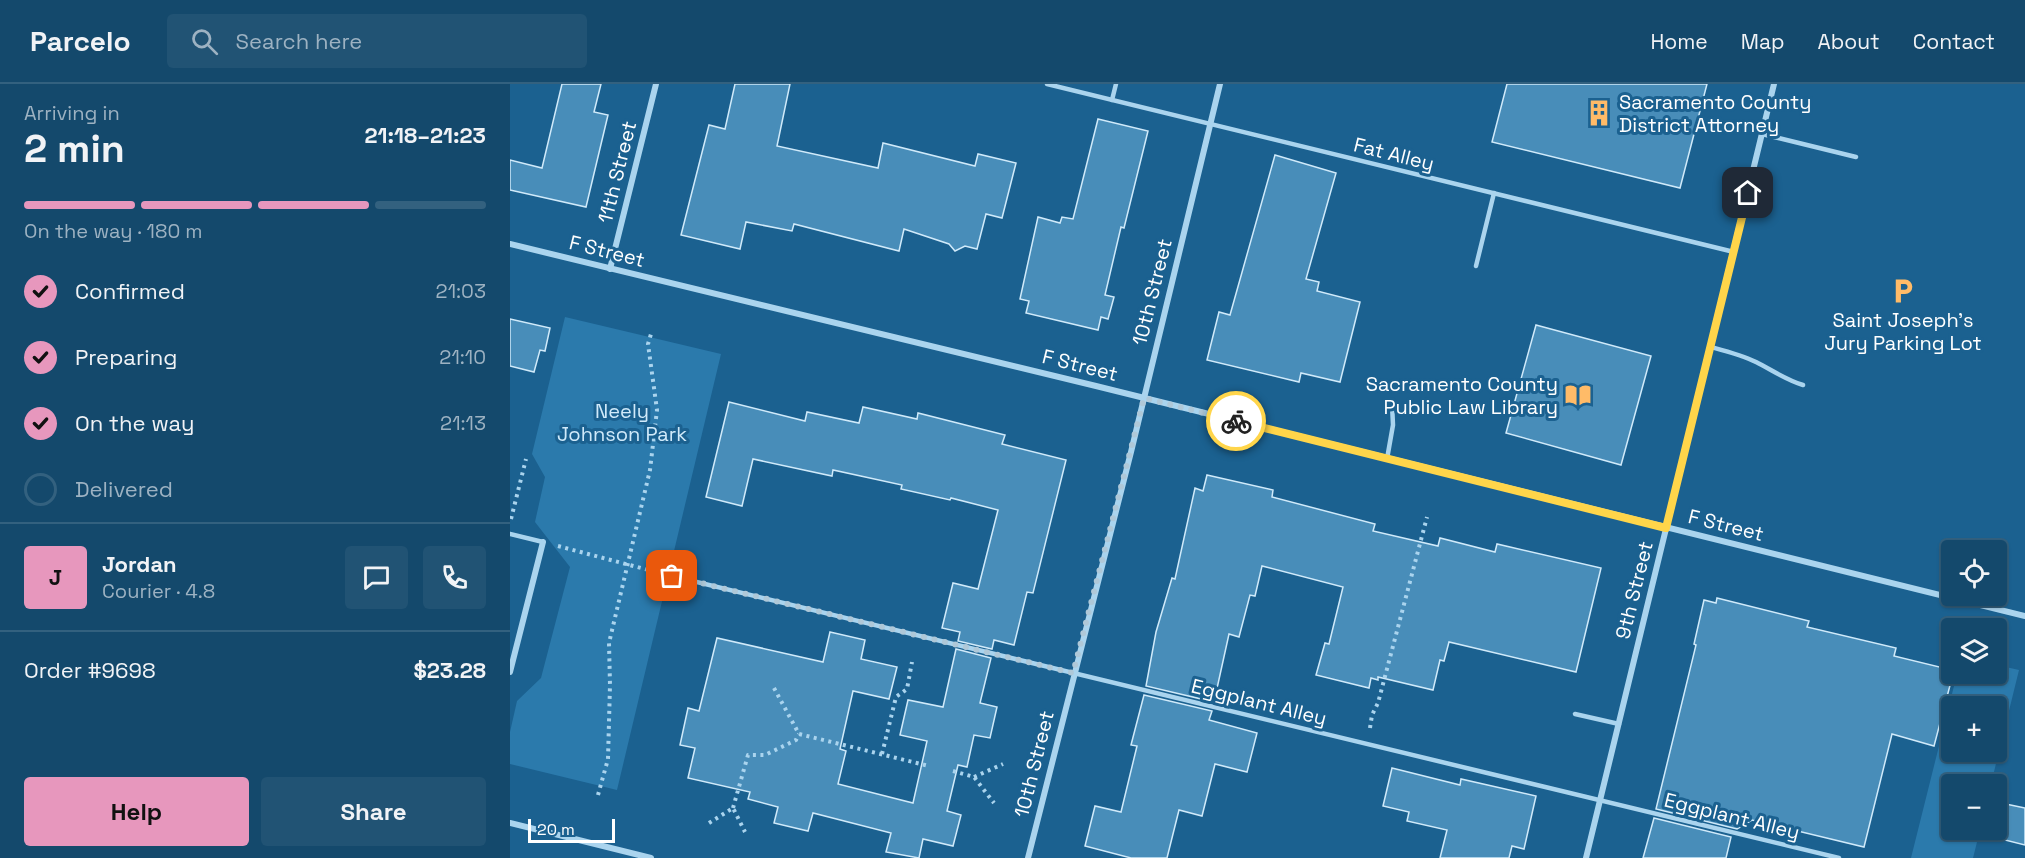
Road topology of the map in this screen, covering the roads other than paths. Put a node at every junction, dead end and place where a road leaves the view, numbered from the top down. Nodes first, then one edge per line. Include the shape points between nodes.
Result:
1 (656, 84) edge
2 (1047, 84) edge
3 (1116, 84) edge
4 (1220, 84) edge
5 (1774, 84) edge
6 (1112, 100) junction
7 (1210, 124) junction
8 (1762, 134) junction
9 (1856, 157) dead end
10 (1494, 193) junction
11 (510, 244) edge
12 (1734, 252) junction
13 (1476, 266) dead end
14 (610, 269) junction
15 (1711, 346) junction
16 (1803, 385) dead end
17 (1144, 398) junction
18 (1392, 404) dead end
19 (1388, 459) junction
20 (1666, 528) junction
21 (510, 534) edge
22 (543, 542) joint
23 (672, 576) road end
24 (2025, 616) edge
25 (510, 672) edge
26 (1073, 673) junction
27 (1575, 714) dead end
28 (1619, 724) junction
29 (1601, 799) junction
30 (510, 823) edge
31 (651, 858) edge
32 (1028, 858) edge
33 (1586, 858) edge
34 (1839, 858) edge

1 - 14 street, 11th Street
2 - 6 lane, Fat Alley
3 - 6 lane
4 - 7 street, 10th Street
5 - 8 street, 9th Street
6 - 7 lane, Fat Alley
7 - 10 lane, Fat Alley
7 - 17 street, 10th Street
8 - 9 lane
8 - 12 street, 9th Street
10 - 12 lane, Fat Alley
10 - 13 lane
11 - 14 street, F Street
12 - 15 street, 9th Street
14 - 17 street, F Street
15 - 16 lane
15 - 20 street, 9th Street
17 - 19 street, F Street
17 - 26 street, 10th Street
18 - 19 lane
19 - 20 street, F Street
20 - 24 street, F Street
20 - 28 street, 9th Street
21 - 22 lane
22 - 25 street
23 - 26 lane, Eggplant Alley
26 - 29 lane, Eggplant Alley
26 - 32 street, 10th Street
27 - 28 lane
28 - 29 street, 9th Street
29 - 33 street, 9th Street
29 - 34 lane, Eggplant Alley
30 - 31 street

